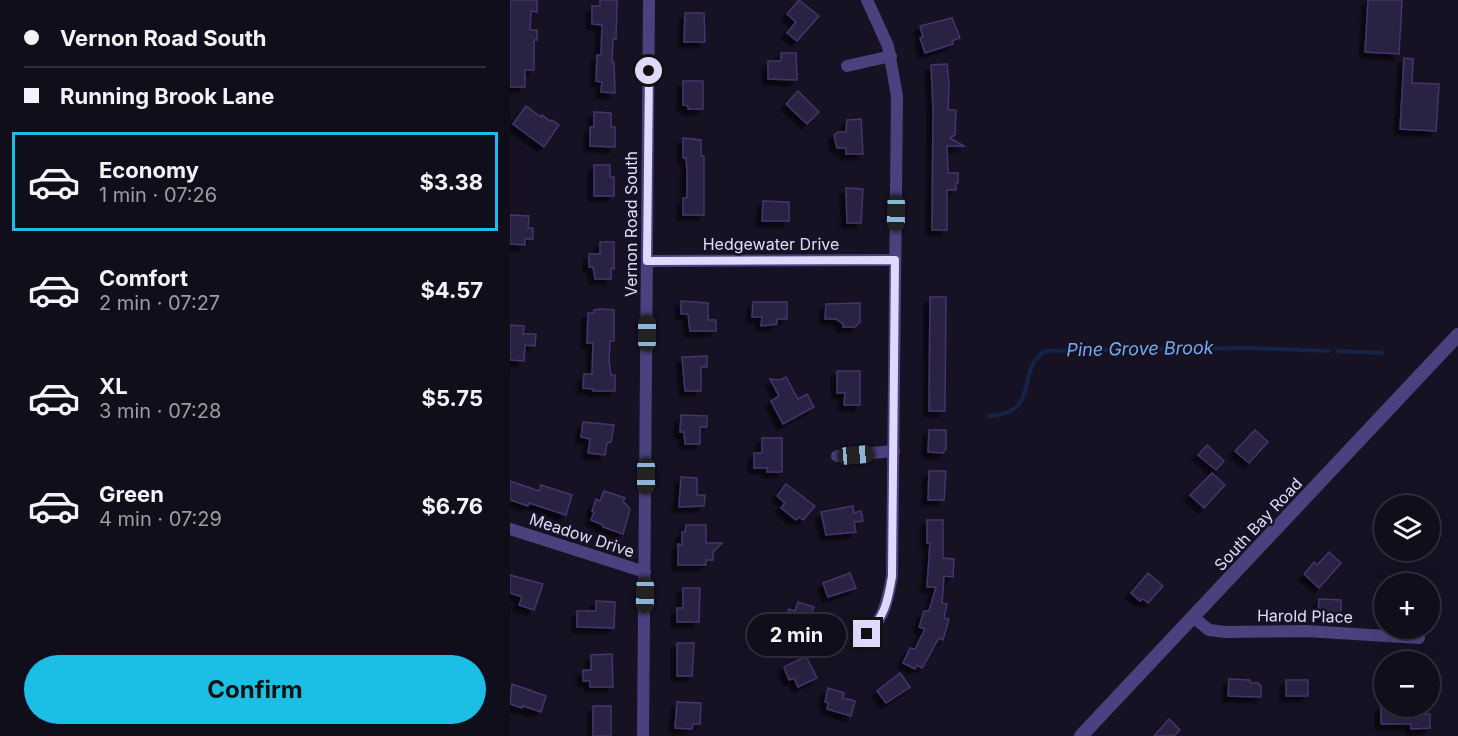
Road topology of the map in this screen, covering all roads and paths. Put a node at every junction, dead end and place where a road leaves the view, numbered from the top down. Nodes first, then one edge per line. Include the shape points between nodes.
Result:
1 (649, 0) edge
2 (867, 0) edge
3 (891, 56) junction
4 (847, 66) dead end
5 (895, 260) junction
6 (647, 261) junction
7 (1458, 334) edge
8 (894, 451) junction
9 (837, 456) dead end
10 (510, 529) edge
11 (645, 572) junction
12 (1193, 618) junction
13 (1374, 635) edge
14 (857, 640) dead end
15 (644, 736) edge
16 (1081, 736) edge

1 - 6 street, Vernon Road South
2 - 3 street
3 - 4 street
3 - 5 street via 897,96
5 - 6 street, Hedgewater Drive
5 - 8 street
6 - 11 street, Vernon Road South
7 - 12 street, South Bay Road
8 - 9 street
8 - 14 street via 888,602 879,623
10 - 11 street, Meadow Drive
11 - 15 street, Vernon Road South
12 - 13 street, Harold Place via 1209,630 1225,632
12 - 16 street, South Bay Road

